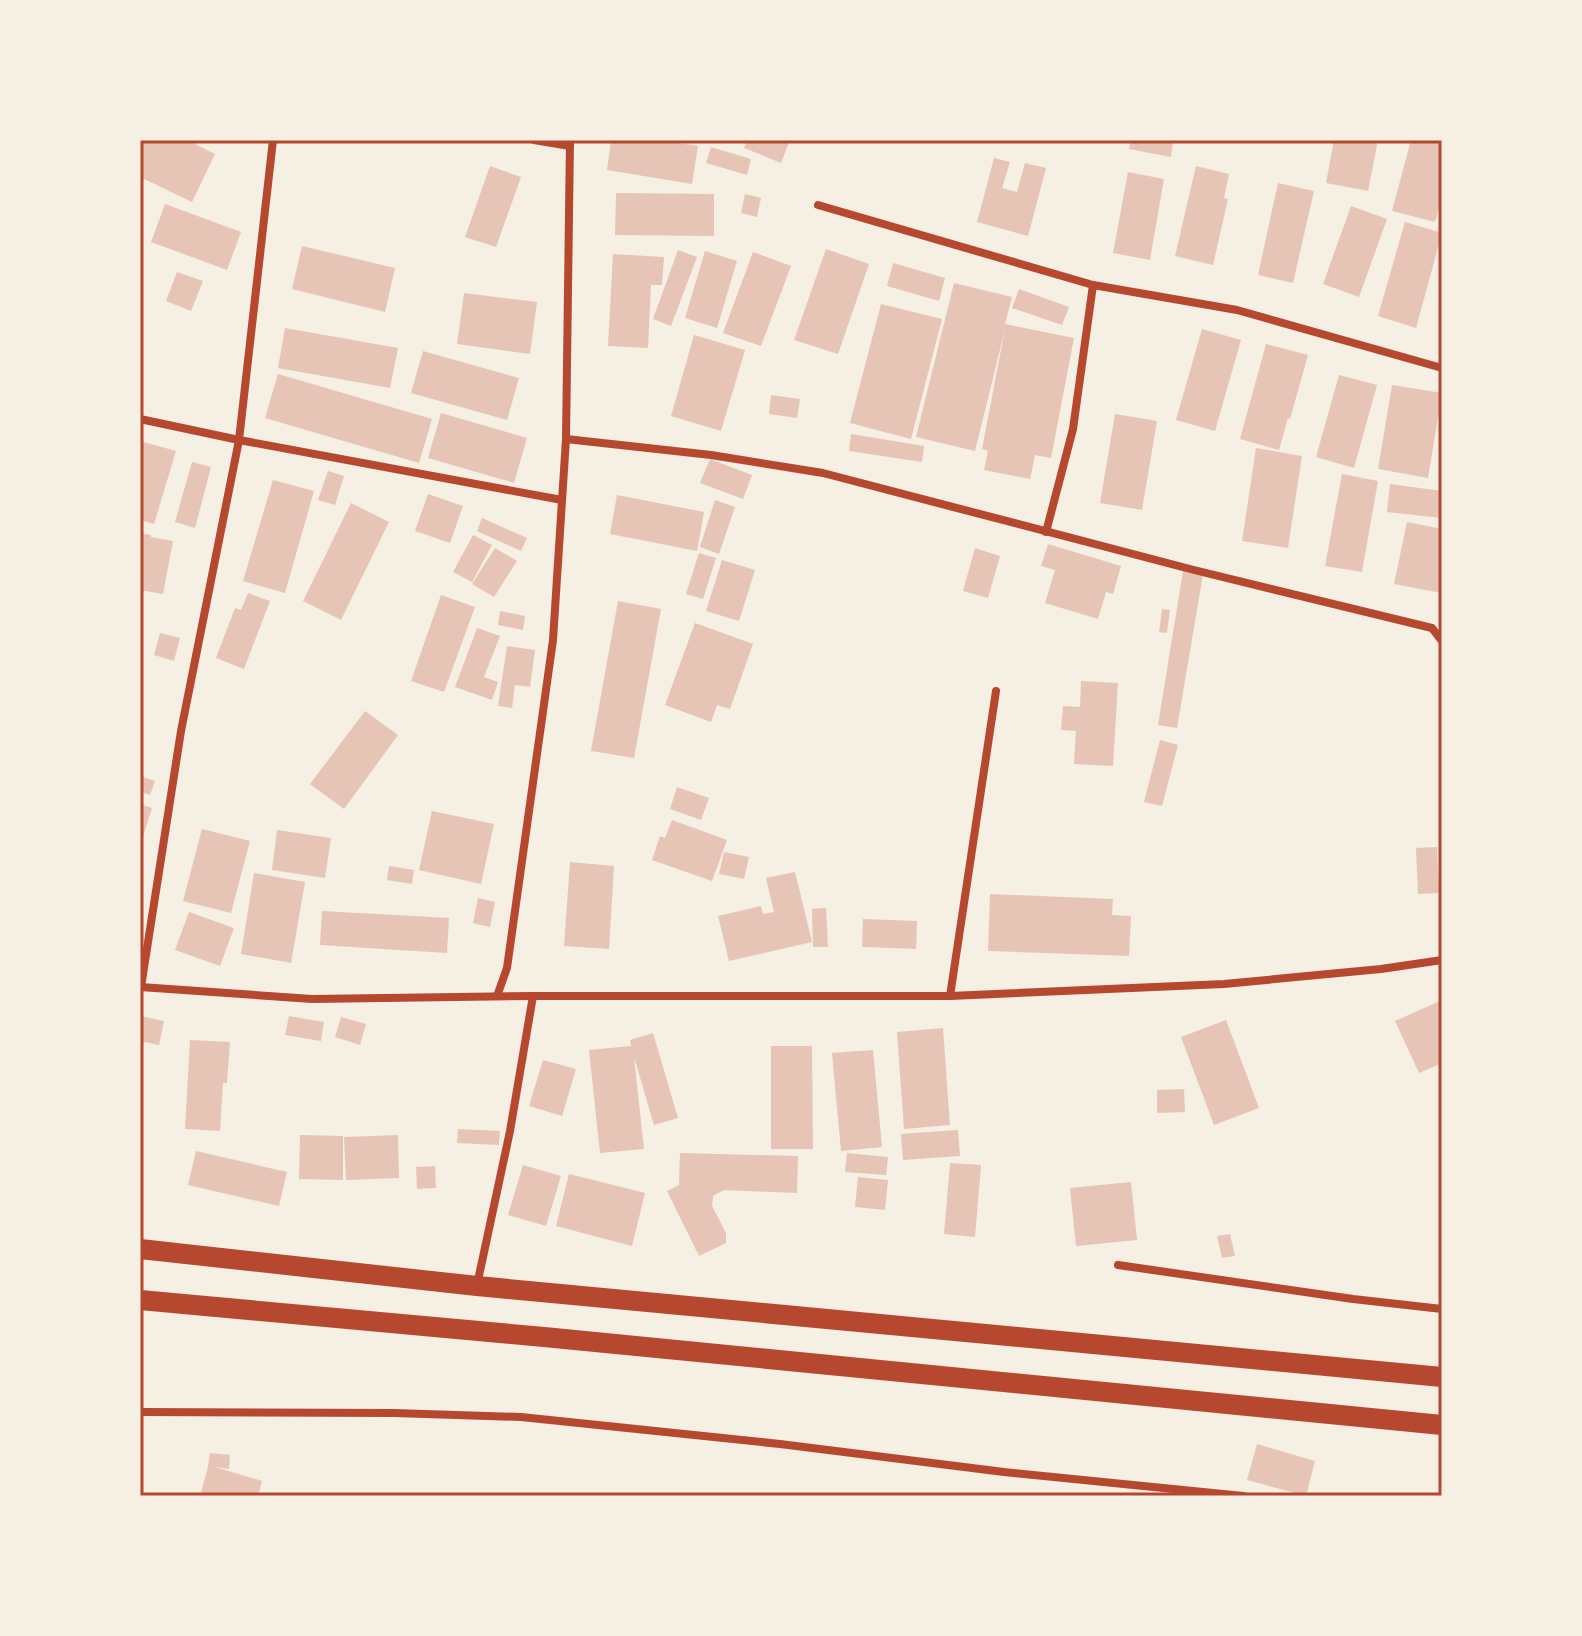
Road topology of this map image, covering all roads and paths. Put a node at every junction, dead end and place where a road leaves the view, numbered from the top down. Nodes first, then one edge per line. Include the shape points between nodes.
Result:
1 (273, 140) edge
2 (534, 140) edge
3 (570, 143) edge
4 (818, 205) dead end
5 (1093, 285) junction
6 (1442, 368) edge
7 (140, 419) edge
8 (566, 439) junction
9 (239, 440) junction
10 (562, 500) junction
11 (1046, 532) junction
12 (1442, 641) edge
13 (996, 691) dead end
14 (1442, 960) edge
15 (141, 987) edge
16 (497, 996) junction
17 (533, 996) junction
18 (950, 996) junction
19 (140, 1249) edge
20 (1118, 1265) dead end
21 (477, 1286) junction
22 (140, 1300) edge
23 (1442, 1309) edge
24 (1442, 1377) edge
25 (140, 1412) edge
26 (1442, 1425) edge
27 (1243, 1496) edge

1 - 9 street
2 - 3 street
3 - 8 street
4 - 5 street
5 - 6 street via 1237,310
5 - 11 street via 1073,429
7 - 9 street
8 - 10 street
8 - 11 street via 823,473
9 - 10 street
9 - 15 street via 181,731
10 - 16 street via 553,640 507,968
11 - 12 street via 1432,628
13 - 18 street
14 - 18 street via 1224,984
15 - 16 street via 312,999
16 - 17 street
17 - 18 street
17 - 21 street
19 - 21 main road
20 - 23 street
21 - 24 main road
22 - 26 main road
25 - 27 street via 521,1417

